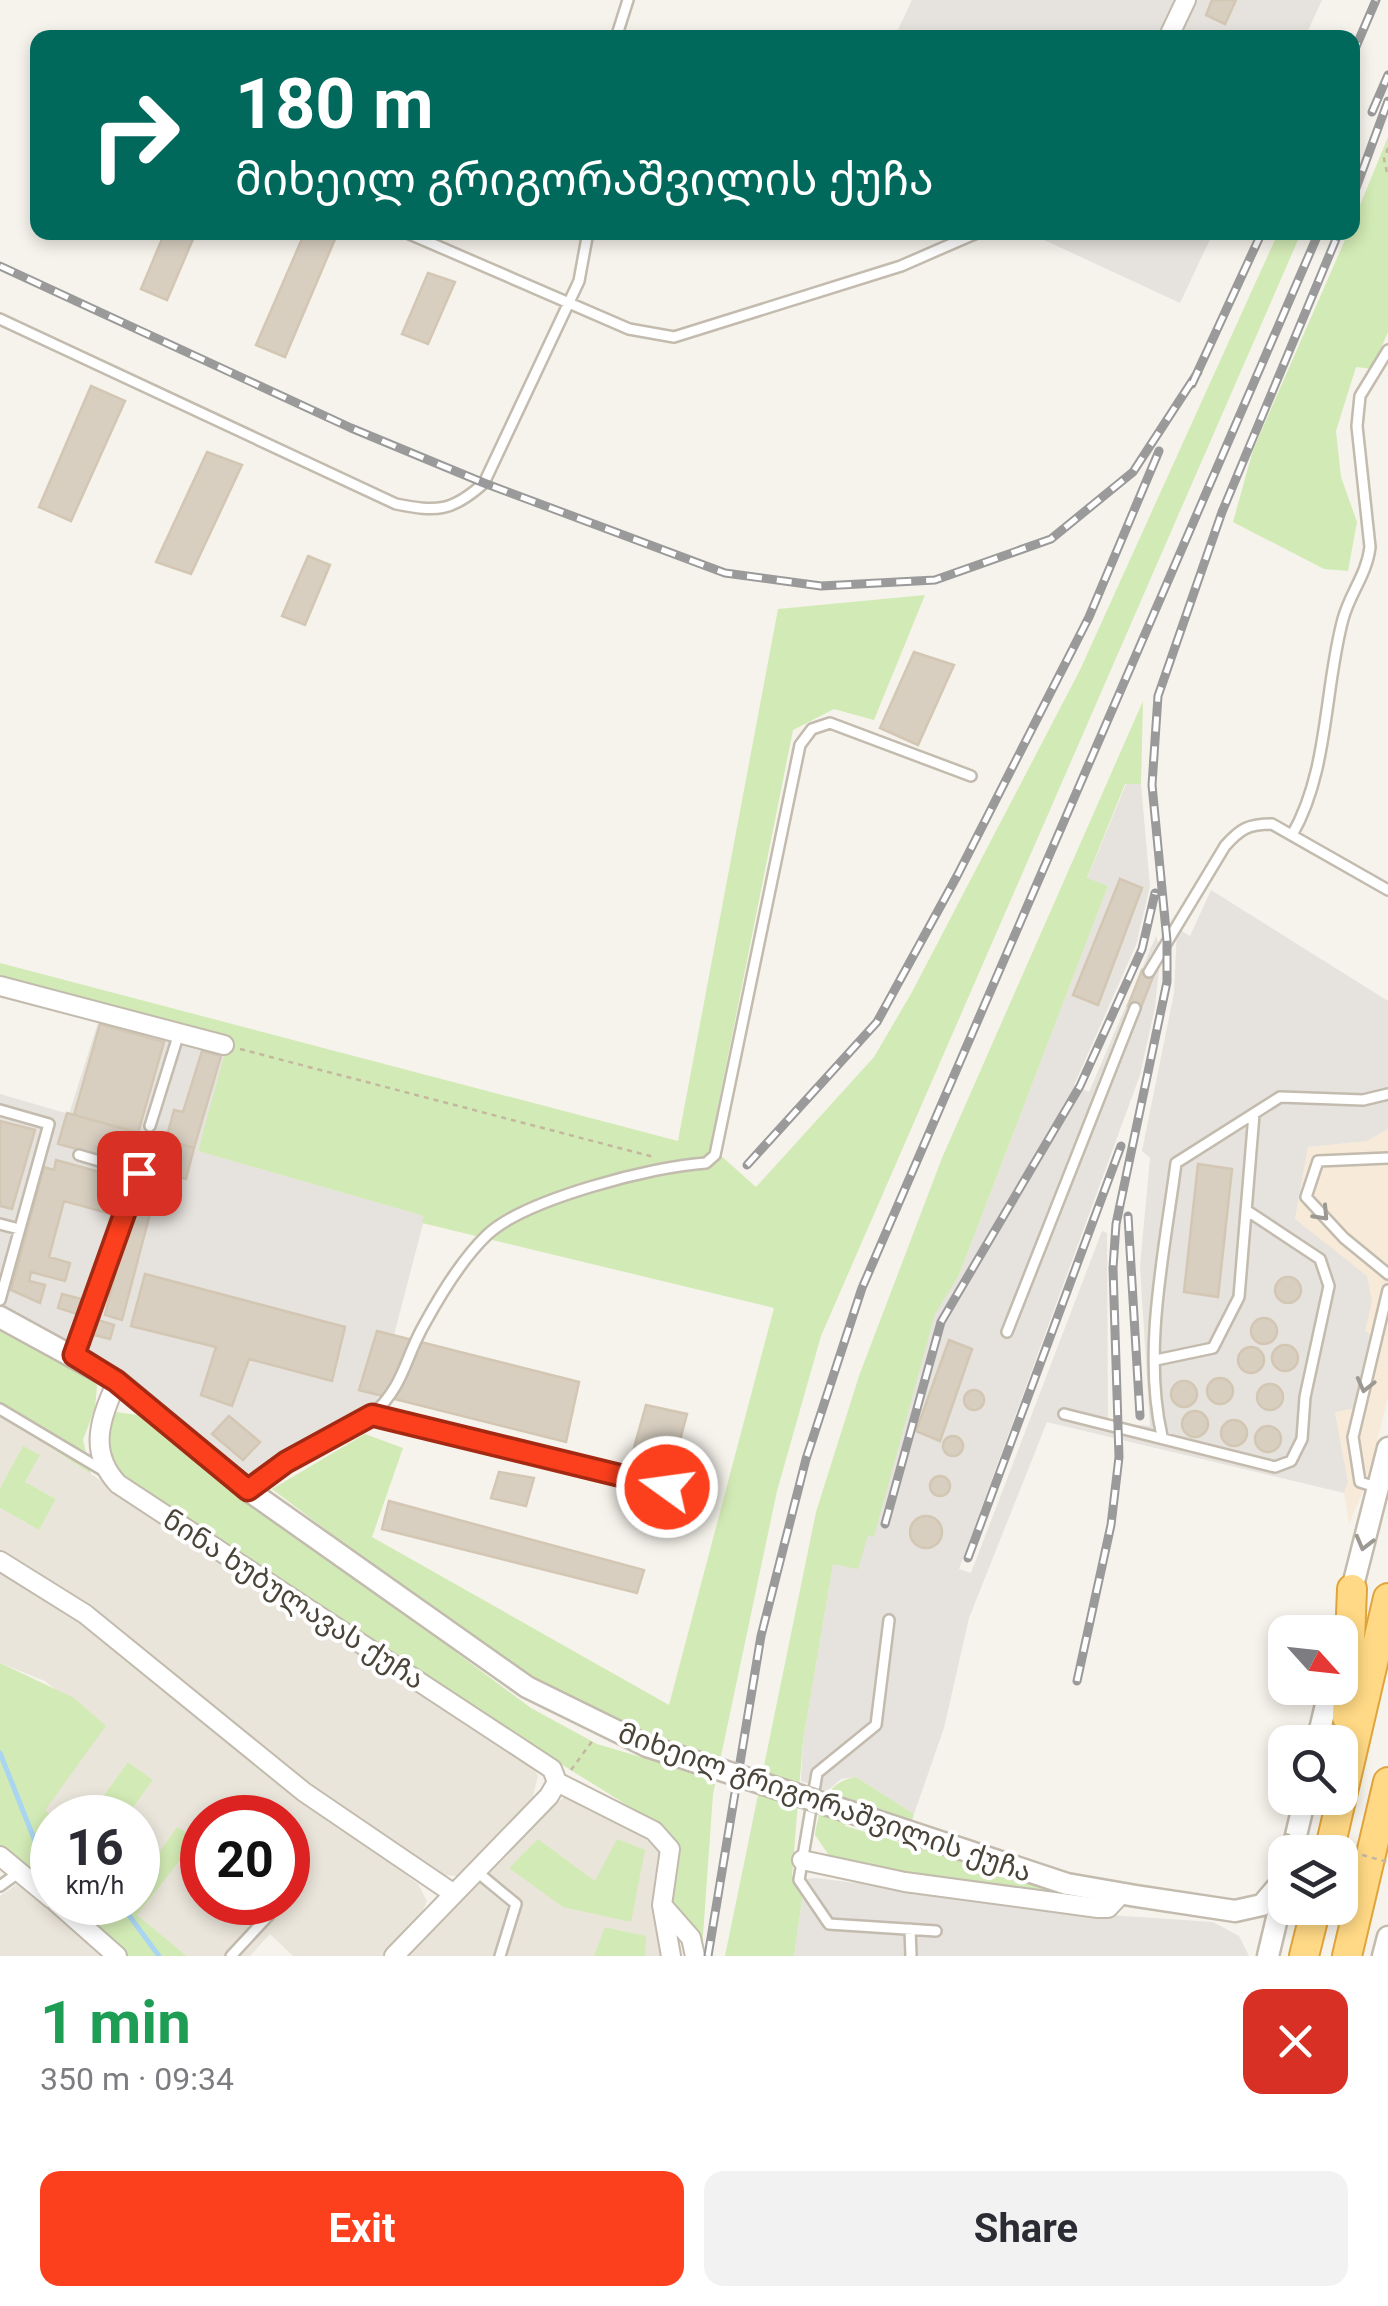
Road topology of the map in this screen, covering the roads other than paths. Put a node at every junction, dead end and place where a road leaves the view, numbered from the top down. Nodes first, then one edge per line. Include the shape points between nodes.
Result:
1 (628, 0) edge
2 (1186, 0) edge
3 (619, 30) edge
4 (1172, 30) edge
5 (423, 240) edge
6 (587, 240) edge
7 (961, 240) edge
8 (569, 304) junction
9 (0, 319) edge
10 (1388, 350) edge
11 (971, 776) dead end
12 (1292, 835) junction
13 (1388, 890) edge
14 (1149, 972) dead end
15 (0, 986) edge
16 (1135, 1008) dead end
17 (179, 1033) junction
18 (224, 1045) road end
19 (1388, 1094) edge
20 (0, 1110) edge
21 (1254, 1114) junction
22 (150, 1126) dead end
23 (78, 1156) dead end
24 (1388, 1158) edge
25 (139, 1173) junction
26 (174, 1182) dead end
27 (1246, 1210) junction
28 (0, 1224) edge
29 (19, 1229) junction
30 (1388, 1274) edge
31 (1388, 1290) edge
32 (0, 1300) edge
33 (0, 1316) edge
34 (1006, 1332) dead end
35 (74, 1355) junction
36 (1156, 1360) junction
37 (116, 1381) junction
38 (0, 1409) edge
39 (1064, 1414) dead end
40 (372, 1415) junction
41 (1162, 1436) junction
42 (1388, 1448) edge
43 (106, 1472) junction
44 (667, 1487) dead end
45 (1378, 1488) junction
46 (248, 1490) junction
47 (0, 1561) edge
48 (1352, 1588) junction
49 (1388, 1598) edge
50 (1346, 1615) edge
51 (889, 1620) dead end
52 (1346, 1725) edge
53 (1358, 1726) edge
54 (1388, 1782) edge
55 (559, 1783) junction
56 (0, 1856) edge
57 (802, 1860) junction
58 (476, 1871) junction
59 (21, 1872) junction
60 (30, 1880) edge
61 (0, 1886) edge
62 (1122, 1893) junction
63 (454, 1894) junction
64 (1268, 1899) edge
65 (662, 1906) junction
66 (1235, 1910) junction
67 (81, 1925) edge
68 (260, 1925) edge
69 (1275, 1925) edge
70 (1312, 1925) edge
71 (910, 1929) junction
72 (936, 1931) dead end
73 (1388, 1937) edge
74 (1269, 1954) edge
75 (117, 1956) edge
76 (231, 1956) edge
77 (394, 1956) edge
78 (500, 1956) edge
79 (672, 1956) edge
80 (695, 1956) edge
81 (912, 1956) edge
82 (1304, 1956) edge
83 (1346, 1956) edge
84 (1384, 1956) edge

1 - 3 lane
2 - 4 street
5 - 8 lane
6 - 8 lane
7 - 8 lane via 901,266 674,337 629,329
8 - 9 lane via 484,484 460,505 427,510 396,504
10 - 12 lane via 1360,396 1357,426 1368,566 1344,612 1310,803
11 - 40 lane via 830,722 812,728 800,745 782,818 714,1155 706,1163 573,1192 490,1232 422,1326 399,1387
12 - 13 lane
12 - 14 lane via 1272,824 1240,829
15 - 17 street
16 - 34 lane
17 - 18 street
17 - 22 lane
19 - 21 lane via 1362,1100 1280,1098
20 - 29 lane via 49,1124
21 - 27 lane
21 - 36 lane via 1176,1162
23 - 25 lane
24 -> 30 lane via 1318,1161 1306,1197
25 - 26 lane
25 - 35 lane
27 - 36 lane via 1239,1298 1213,1348
27 - 41 lane via 1326,1270 1329,1286 1302,1439 1291,1461 1275,1468
28 - 29 lane
29 - 32 lane
31 -> 45 lane via 1352,1437 1360,1482
33 - 35 street, მიხეილ გრიგორაშვილის ქუჩა
35 - 37 street, მიხეილ გრიგორაშვილის ქუჩა
36 - 41 lane
37 - 43 street via 99,1424
37 - 46 street, მიხეილ გრიგორაშვილის ქუჩა
38 - 43 lane
39 - 41 lane
40 - 44 lane
40 - 46 lane
42 - 45 street
43 - 55 street, ნინა ხუბულავას ქუჩა via 533,1755
45 -> 48 street
46 - 62 street, მიხეილ გრიგორაშვილის ქუჩა, bridge via 527,1687 603,1727 1067,1884
47 - 63 street via 85,1614 304,1792
48 - 50 street
48 - 52 highway
49 - 53 highway
51 - 57 lane via 876,1725 816,1773
54 - 83 highway
55 - 58 street
55 - 65 street, ნინა ხუბულავას ქუჩა via 654,1831 670,1849
56 - 59 street
57 - 62 street via 905,1882 1098,1908 1108,1908
57 - 71 lane via 798,1880 829,1924
58 - 63 street
58 - 78 lane via 516,1904
59 - 60 street
59 - 61 lane
62 - 66 street, მიხეილ გრიგორაშვილის ქუჩა
63 - 77 street
64 - 66 street
65 - 79 street, ნინა ხუბულავას ქუჩა
65 - 80 street via 691,1938
66 - 74 street via 1258,1926
67 - 75 street
68 - 76 lane
69 - 74 street
70 - 82 highway
71 - 72 lane
71 - 81 lane
73 - 84 street

